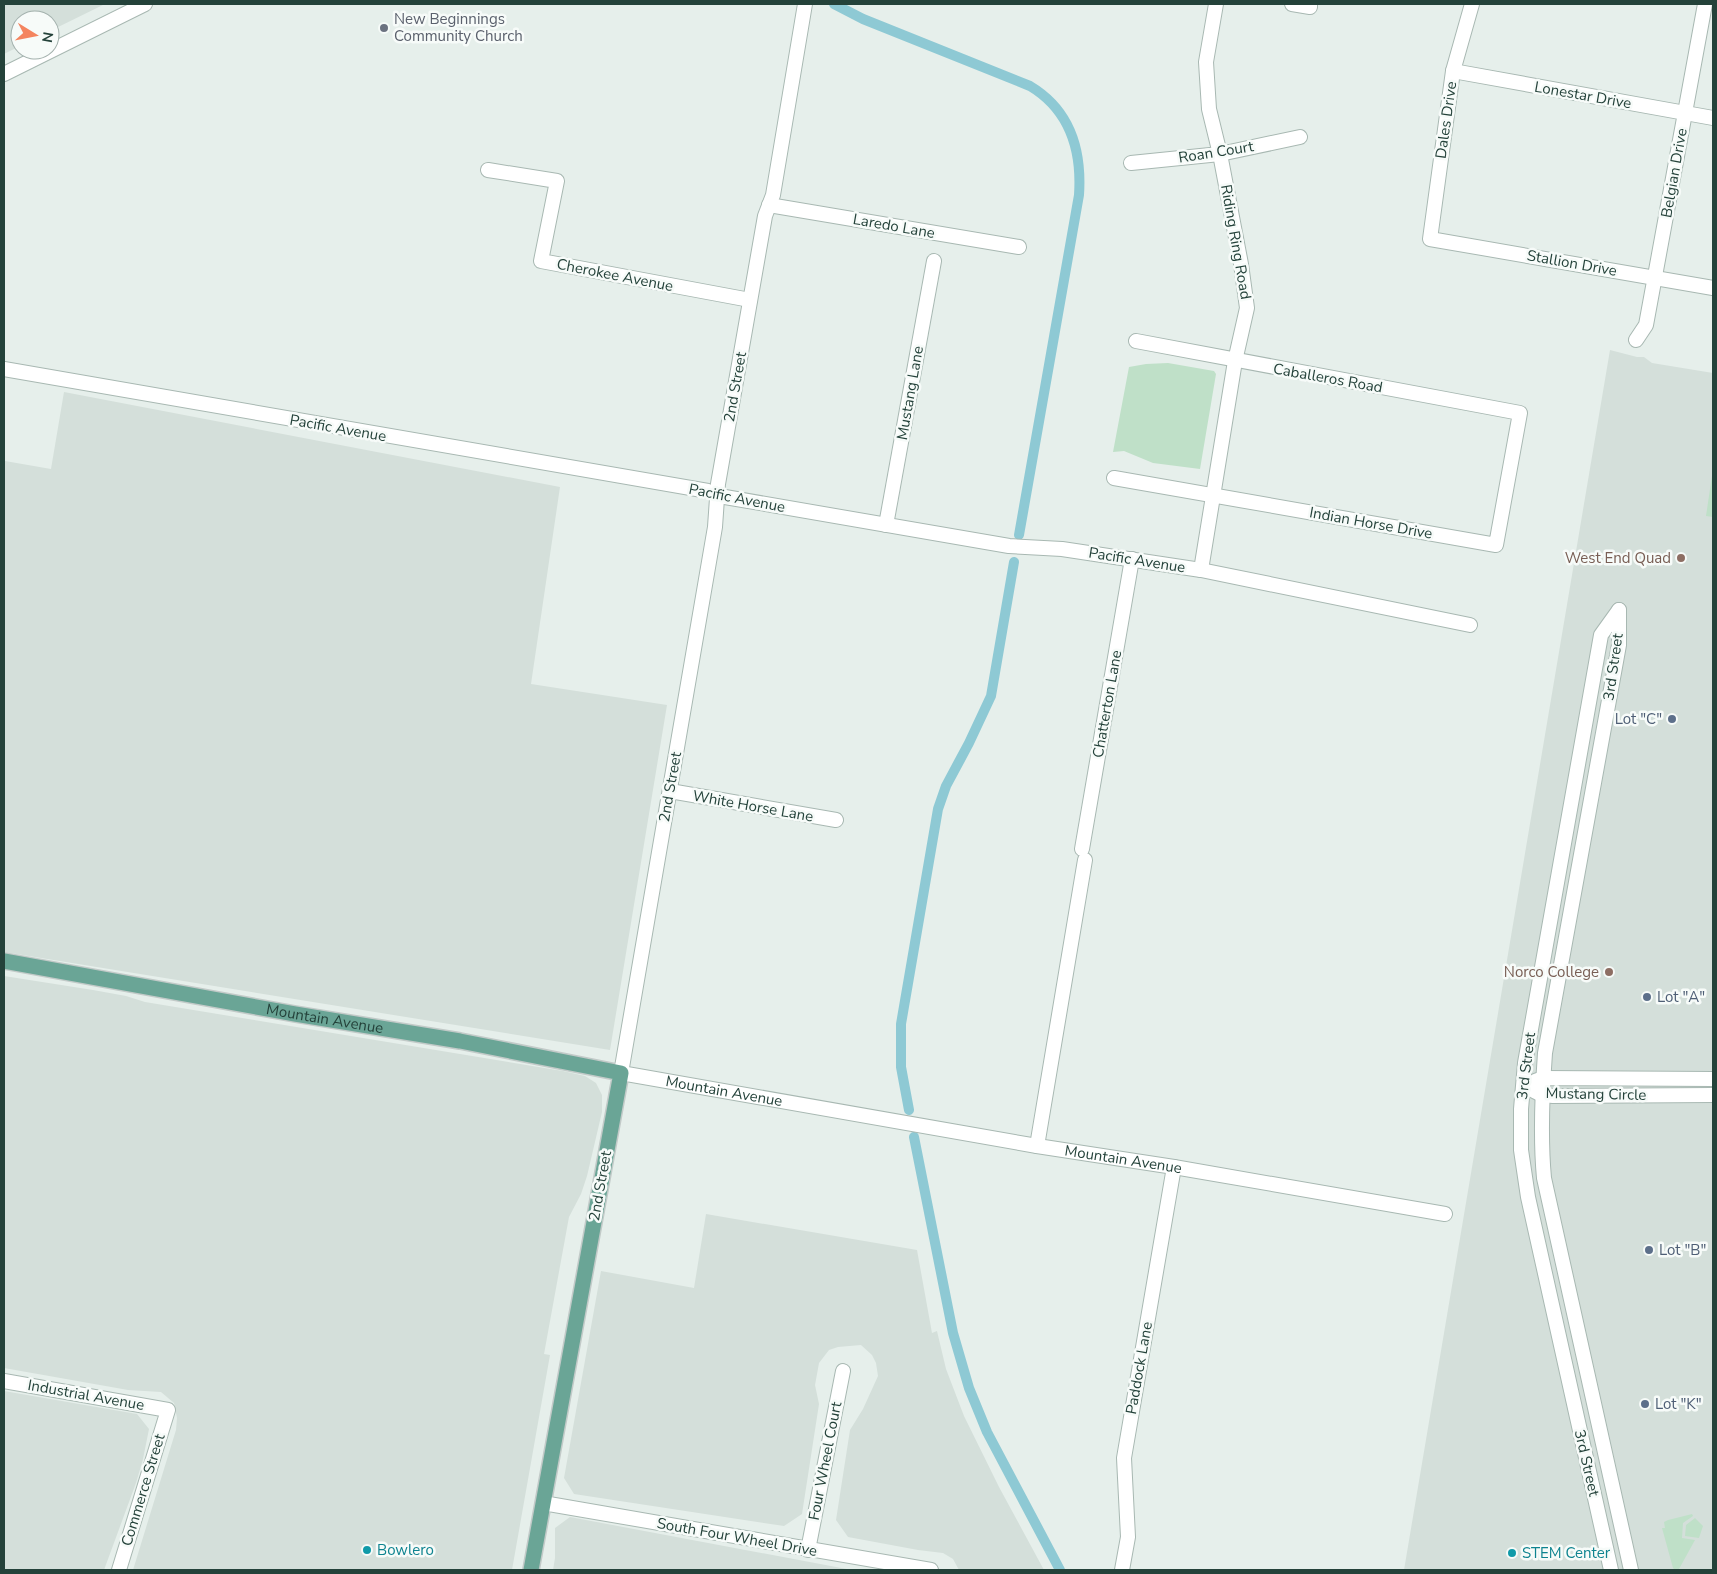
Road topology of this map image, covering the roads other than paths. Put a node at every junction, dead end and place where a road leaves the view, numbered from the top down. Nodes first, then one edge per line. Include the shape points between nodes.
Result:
1 (145, 4) edge
2 (805, 4) edge
3 (1216, 4) edge
4 (1292, 4) edge
5 (1472, 4) edge
6 (1705, 4) edge
7 (1310, 5) edge
8 (1453, 71) junction
9 (4, 74) edge
10 (1686, 113) junction
11 (1713, 118) edge
12 (1300, 137) dead end
13 (1220, 154) junction
14 (1131, 163) dead end
15 (488, 170) dead end
16 (769, 205) junction
17 (1430, 239) joint
18 (1019, 246) dead end
19 (934, 261) dead end
20 (1655, 278) junction
21 (1713, 288) edge
22 (750, 300) junction
23 (1636, 340) dead end
24 (1136, 341) dead end
25 (1235, 360) junction
26 (4, 369) edge
27 (1520, 413) joint
28 (1114, 478) dead end
29 (717, 494) junction
30 (1212, 495) junction
31 (886, 525) junction
32 (1132, 559) junction
33 (1201, 570) junction
34 (1470, 625) dead end
35 (670, 791) junction
36 (836, 820) dead end
37 (4, 961) edge
38 (621, 1072) junction
39 (1543, 1078) junction
40 (1713, 1079) edge
41 (1522, 1085) junction
42 (1542, 1095) junction
43 (1713, 1095) edge
44 (1037, 1146) junction
45 (1174, 1166) junction
46 (1445, 1214) dead end
47 (1581, 1344) junction
48 (1561, 1346) junction
49 (843, 1372) dead end
50 (4, 1380) edge
51 (168, 1410) joint
52 (543, 1503) junction
53 (808, 1550) junction
54 (119, 1570) edge
55 (531, 1570) edge
56 (931, 1570) edge
57 (1122, 1570) edge
58 (1611, 1570) edge
59 (1631, 1570) edge

1 - 9 street
2 - 16 street, 2nd Street
3 - 13 street, Riding Ring Road via 1206,62 1209,109
4 - 7 street
5 - 8 street, Dales Drive
6 - 10 street, Belgian Drive
8 - 10 street, Lonestar Drive
8 - 17 street, Dales Drive
10 - 11 street, Lonestar Drive
10 - 20 street, Belgian Drive
12 - 13 street, Roan Court
13 - 14 street, Roan Court
13 - 25 street, Riding Ring Road via 1247,308
15 - 22 street, Cherokee Avenue via 557,181 540,261
16 - 18 street, Laredo Lane
16 - 22 street, 2nd Street
17 - 20 street, Stallion Drive
19 - 31 street, Mustang Lane
20 - 21 street, Stallion Drive
20 - 23 street, Belgian Drive via 1646,324
22 - 29 street, 2nd Street
24 - 25 street, Caballeros Road
25 - 27 street, Caballeros Road
25 - 30 street, Riding Ring Road
26 - 29 street, Pacific Avenue
27 - 30 street, Indian Horse Drive via 1496,545
28 - 30 street, Indian Horse Drive
29 - 31 street, Pacific Avenue
29 - 35 street, 2nd Street via 715,527
30 - 33 street, Riding Ring Road
31 - 32 street, Pacific Avenue via 1009,546 1062,549
32 - 33 street, Pacific Avenue
32 - 44 street, Chatterton Lane
33 - 34 street, Pacific Avenue
35 - 36 street, White Horse Lane
35 - 38 street, 2nd Street
37 - 38 main road, Mountain Avenue
38 - 44 street, Mountain Avenue
38 - 52 main road, 2nd Street
39 - 40 street, Mustang Circle
39 - 41 street, Mustang Circle
39 - 41 street, 3rd Street via 1619,644 1619,610 1601,635
39 - 42 street, 3rd Street
41 - 42 street, Mustang Circle
41 - 48 street, 3rd Street via 1521,1150 1528,1197
42 - 43 street, Mustang Circle
42 - 47 street, 3rd Street via 1544,1178
44 - 45 street, Mountain Avenue
45 - 46 street, Mountain Avenue
45 - 57 street, Paddock Lane via 1124,1458 1128,1537
47 - 48 street
47 - 59 street, 3rd Street
48 - 58 street, 3rd Street
49 - 53 street, Four Wheel Court
50 - 51 street, Industrial Avenue
51 - 54 street, Commerce Street
52 - 53 street, South Four Wheel Drive
52 - 55 main road, 2nd Street
53 - 56 street, South Four Wheel Drive

